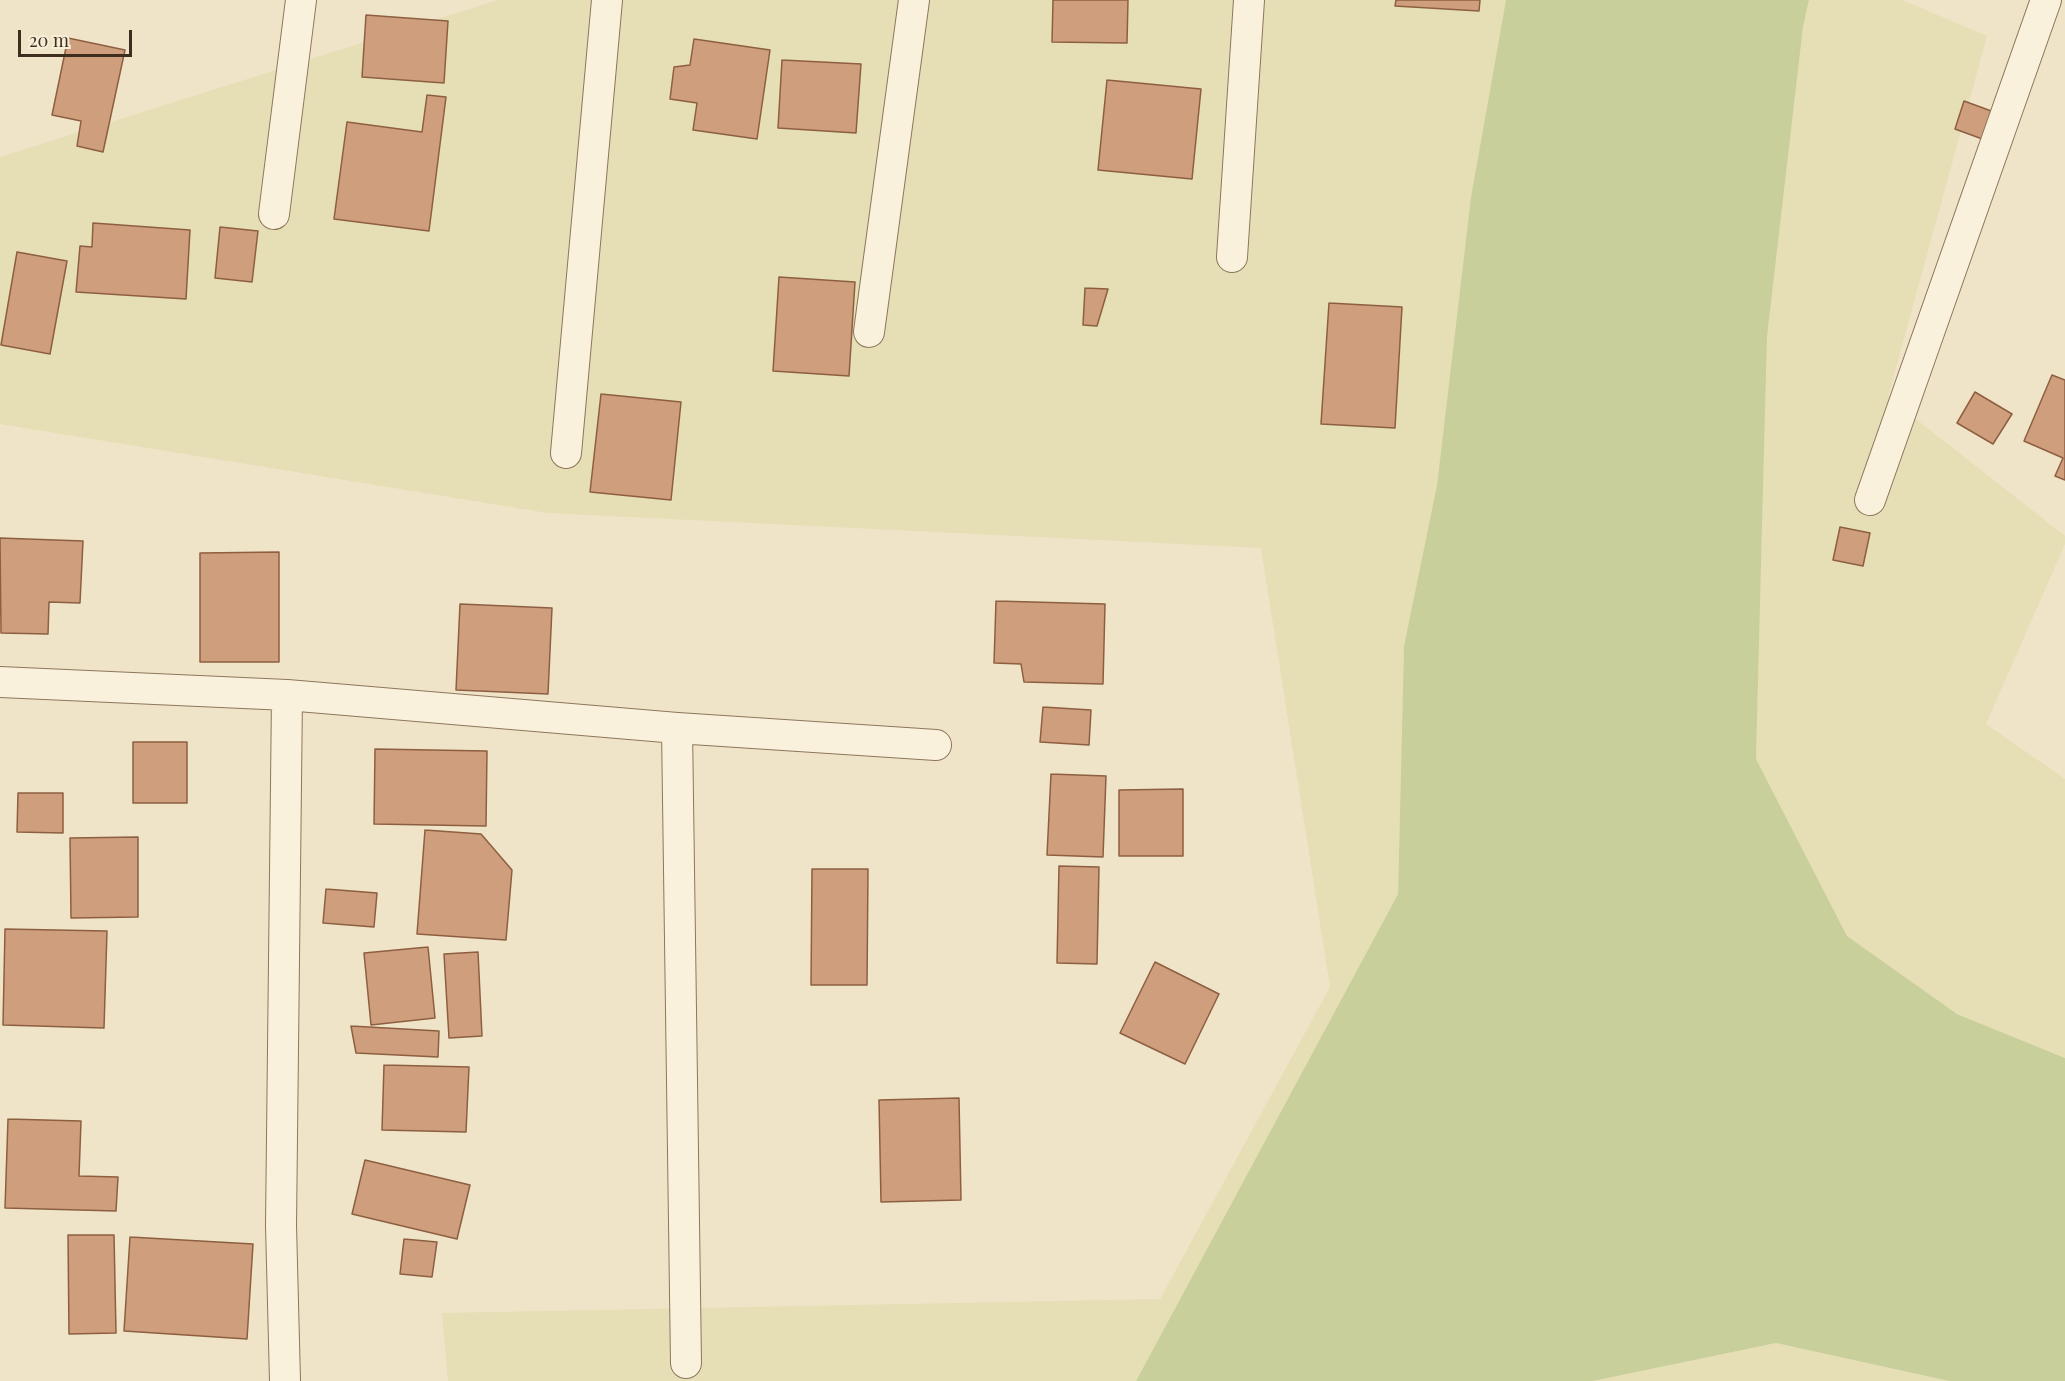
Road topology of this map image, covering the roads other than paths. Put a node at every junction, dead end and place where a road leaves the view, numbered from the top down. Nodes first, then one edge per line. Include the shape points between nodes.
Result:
1 (301, 0) edge
2 (607, 0) edge
3 (914, 0) edge
4 (1249, 0) edge
5 (2046, 0) edge
6 (274, 214) dead end
7 (1232, 257) dead end
8 (869, 332) dead end
9 (566, 453) dead end
10 (1870, 500) dead end
11 (2, 685) edge
12 (287, 695) junction
13 (677, 728) junction
14 (936, 745) dead end
15 (686, 1363) dead end
16 (285, 1381) edge

1 - 6 street
2 - 9 street
3 - 8 street
4 - 7 street
5 - 10 street
11 - 12 street
12 - 13 street
12 - 16 street via 281,1225
13 - 14 street
13 - 15 street

